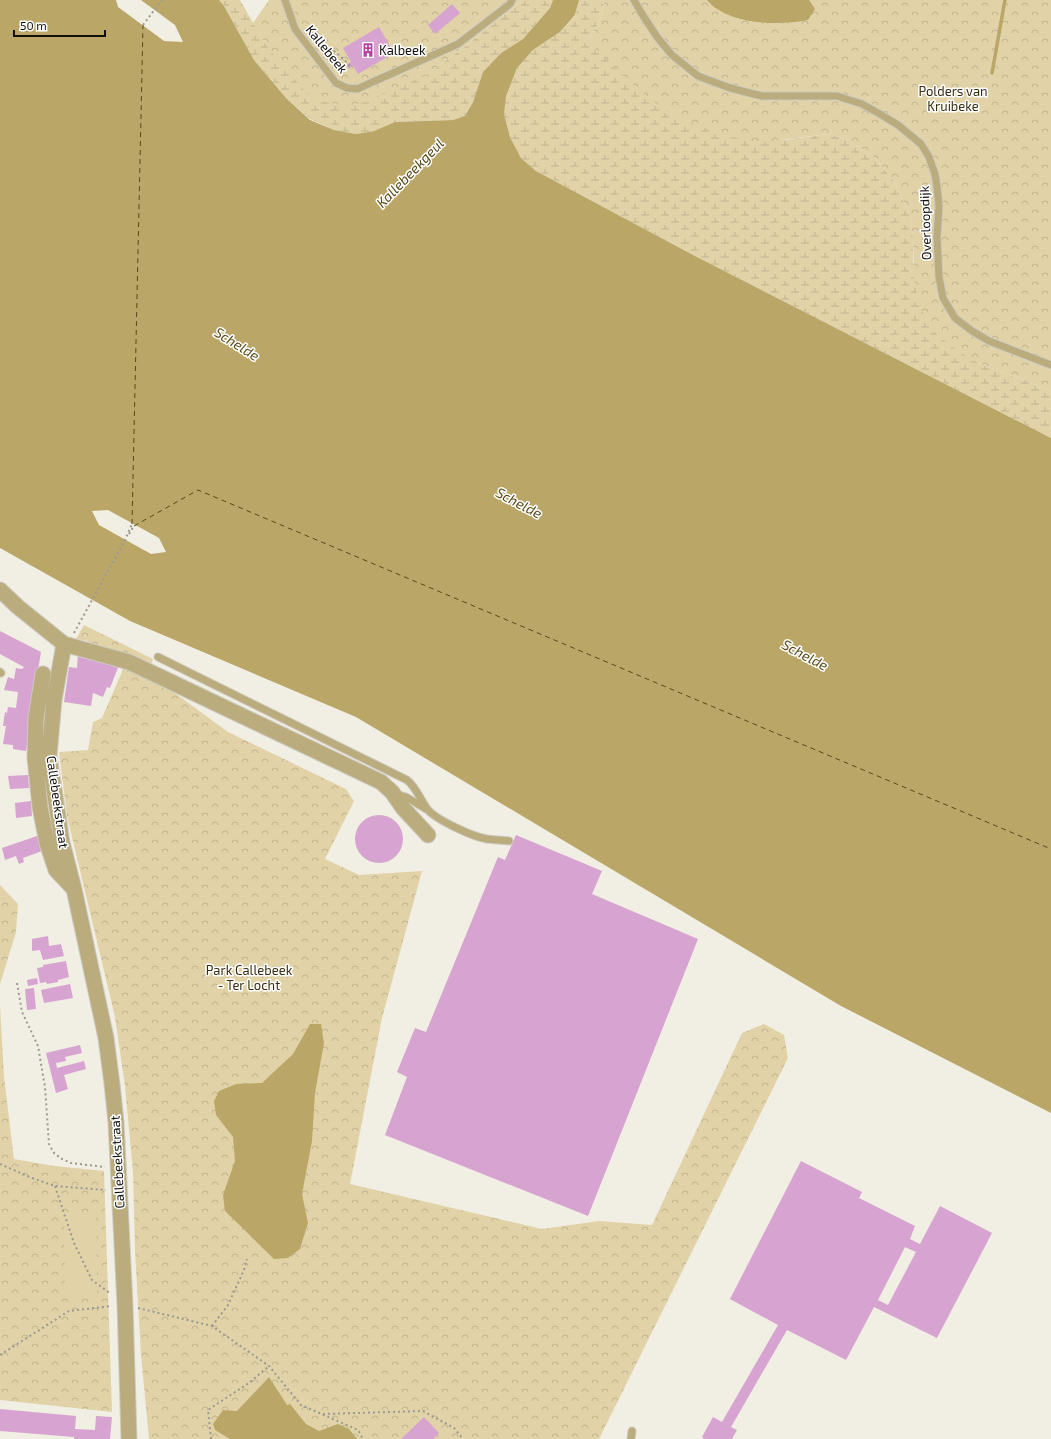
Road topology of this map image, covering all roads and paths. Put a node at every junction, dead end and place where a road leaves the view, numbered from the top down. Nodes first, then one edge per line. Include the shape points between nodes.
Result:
1 (162, 0) edge
2 (285, 0) edge
3 (512, 0) edge
4 (634, 0) edge
5 (143, 25) dead end
6 (317, 58) junction
7 (340, 71) dead end
8 (1051, 365) edge
9 (133, 525) dead end
10 (0, 591) edge
11 (64, 644) junction
12 (158, 657) dead end
13 (43, 674) dead end
14 (392, 792) junction
15 (429, 811) junction
16 (428, 835) dead end
17 (509, 841) dead end
18 (74, 889) junction
19 (17, 983) dead end
20 (0, 1164) edge
21 (118, 1168) junction
22 (55, 1186) junction
23 (119, 1191) junction
24 (247, 1259) dead end
25 (125, 1305) junction
26 (212, 1326) junction
27 (0, 1355) edge
28 (269, 1366) junction
29 (322, 1414) junction
30 (129, 1439) edge
31 (211, 1439) edge
32 (363, 1439) edge
33 (463, 1439) edge

1 - 5 path
2 - 6 lane, Kallebeek via 295,29
3 - 6 lane, Kallebeek via 458,44 357,89 336,83
4 - 8 lane, Overloopdijk via 672,55 698,76 762,96 837,96 862,104 880,114 921,144 929,157 937,187 938,277 943,298 955,318 972,331 989,341
6 - 7 path via 333,50 351,64
9 - 11 path via 73,634
10 - 11 street
11 - 14 street via 136,665 381,782
11 - 18 street, Callebeekstraat via 54,700 50,756 62,842
12 - 15 lane via 407,780 414,785
13 - 18 street, Callebeekstraat via 36,718 35,758 40,807 47,843 56,870
14 - 15 lane
14 - 16 street
15 - 17 lane via 455,827 486,839
18 - 21 street, Callebeekstraat via 106,1038
19 - 21 path via 22,1012 38,1046 45,1087 49,1144 54,1153 70,1163
20 - 22 path
21 - 23 street, Callebeekstraat
22 - 23 path
22 - 25 path via 74,1243 92,1280
23 - 25 street, Callebeekstraat
24 - 26 path via 228,1305
25 - 26 path
25 - 27 path via 69,1311
25 - 30 street, Callebeekstraat
26 - 28 path
28 - 29 path via 302,1405
28 - 31 path via 249,1383 208,1410
29 - 32 path via 358,1430
29 - 33 path via 423,1411 454,1428

